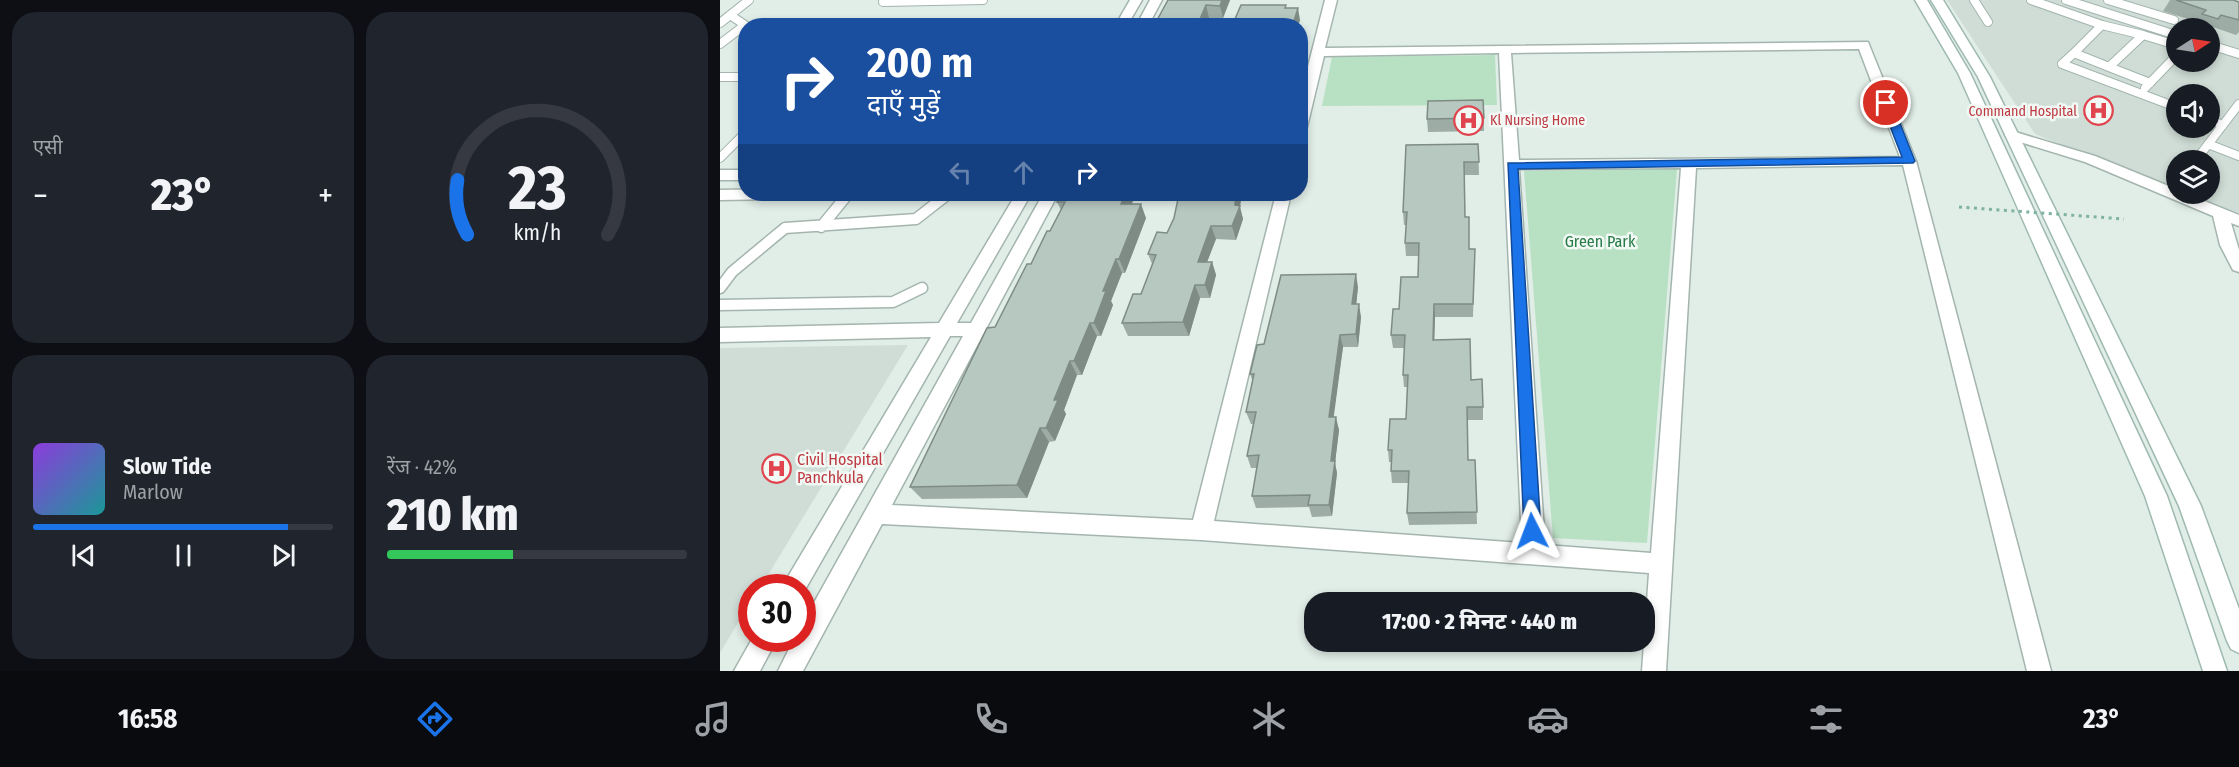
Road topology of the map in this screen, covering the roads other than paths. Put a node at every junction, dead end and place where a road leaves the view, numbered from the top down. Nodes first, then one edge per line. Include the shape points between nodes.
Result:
1 (749, 0) edge
2 (982, 0) edge
3 (1136, 0) edge
4 (1156, 0) edge
5 (1331, 0) edge
6 (1921, 0) edge
7 (1937, 0) edge
8 (1974, 0) edge
9 (2031, 0) edge
10 (2066, 0) edge
11 (2108, 0) edge
12 (883, 2) dead end
13 (2136, 9) junction
14 (730, 15) junction
15 (1126, 18) edge
16 (1146, 18) edge
17 (2167, 18) edge
18 (2126, 19) junction
19 (738, 20) edge
20 (1988, 22) dead end
21 (720, 23) edge
22 (2102, 25) junction
23 (738, 30) edge
24 (2166, 32) edge
25 (2143, 35) junction
26 (2166, 42) edge
27 (720, 44) edge
28 (2220, 48) edge
29 (1505, 50) junction
30 (1319, 52) junction
31 (2074, 53) junction
32 (2239, 54) edge
33 (2166, 66) edge
34 (2109, 67) junction
35 (720, 77) edge
36 (738, 77) edge
37 (2150, 83) junction
38 (2140, 93) junction
39 (1308, 95) edge
40 (2166, 103) edge
41 (2239, 104) edge
42 (2220, 124) edge
43 (2223, 125) junction
44 (2012, 135) junction
45 (738, 140) edge
46 (2208, 144) junction
47 (2204, 150) edge
48 (2239, 156) edge
49 (720, 158) edge
50 (1909, 161) junction
51 (1689, 163) junction
52 (1512, 165) junction
53 (720, 175) edge
54 (738, 175) edge
55 (2166, 186) edge
56 (720, 195) edge
57 (738, 195) edge
58 (842, 201) edge
59 (939, 201) edge
60 (1019, 201) edge
61 (1046, 201) edge
62 (1282, 201) edge
63 (2203, 204) edge
64 (2220, 213) junction
65 (2239, 221) edge
66 (821, 227) junction
67 (2239, 266) edge
68 (720, 288) edge
69 (922, 288) dead end
70 (720, 305) edge
71 (976, 329) junction
72 (944, 330) junction
73 (720, 335) edge
74 (875, 514) junction
75 (1201, 530) junction
76 (1534, 554) junction
77 (1662, 564) junction
78 (802, 574) edge
79 (2239, 641) edge
80 (757, 652) edge
81 (746, 671) edge
82 (790, 671) edge
83 (1654, 671) edge
84 (2039, 671) edge
85 (2215, 671) edge

1 - 14 lane
2 - 12 lane
3 - 15 street
4 - 16 street
5 - 30 street
6 - 85 street via 1964,73 2156,496
7 - 44 street
8 - 20 lane
9 - 22 lane
10 - 18 lane
11 - 13 lane
13 - 17 lane
13 - 18 lane
14 - 19 lane
14 - 21 lane
18 - 24 lane
22 - 25 lane
22 - 31 lane
23 - 27 lane
25 - 26 lane
25 - 34 lane
28 - 32 lane
29 - 30 street
29 - 50 street via 1864,45
29 - 52 street
30 - 39 street
31 - 34 lane
31 - 38 lane via 2062,64
33 - 37 lane
34 - 37 lane
35 - 36 lane
37 - 38 lane
38 - 40 lane
41 - 43 lane
42 - 43 lane
43 - 46 lane
44 - 55 street
44 - 79 street via 2190,506
45 - 49 lane
46 - 47 lane
46 - 48 lane
50 - 51 street
50 - 84 street
51 - 52 street
51 - 77 street
52 - 76 street
53 - 54 lane
56 - 57 lane
58 - 66 lane
59 - 66 lane via 916,219
60 - 72 street
61 - 71 street
62 - 75 street
63 - 64 street
64 - 65 street
64 - 67 street via 2228,245
66 - 68 lane via 785,228 732,272
69 - 70 lane via 893,302
71 - 72 street
71 - 74 street
72 - 73 street
72 - 78 street
74 - 75 street
74 - 82 street
75 - 76 street
76 - 77 street
77 - 83 street
80 - 81 street

